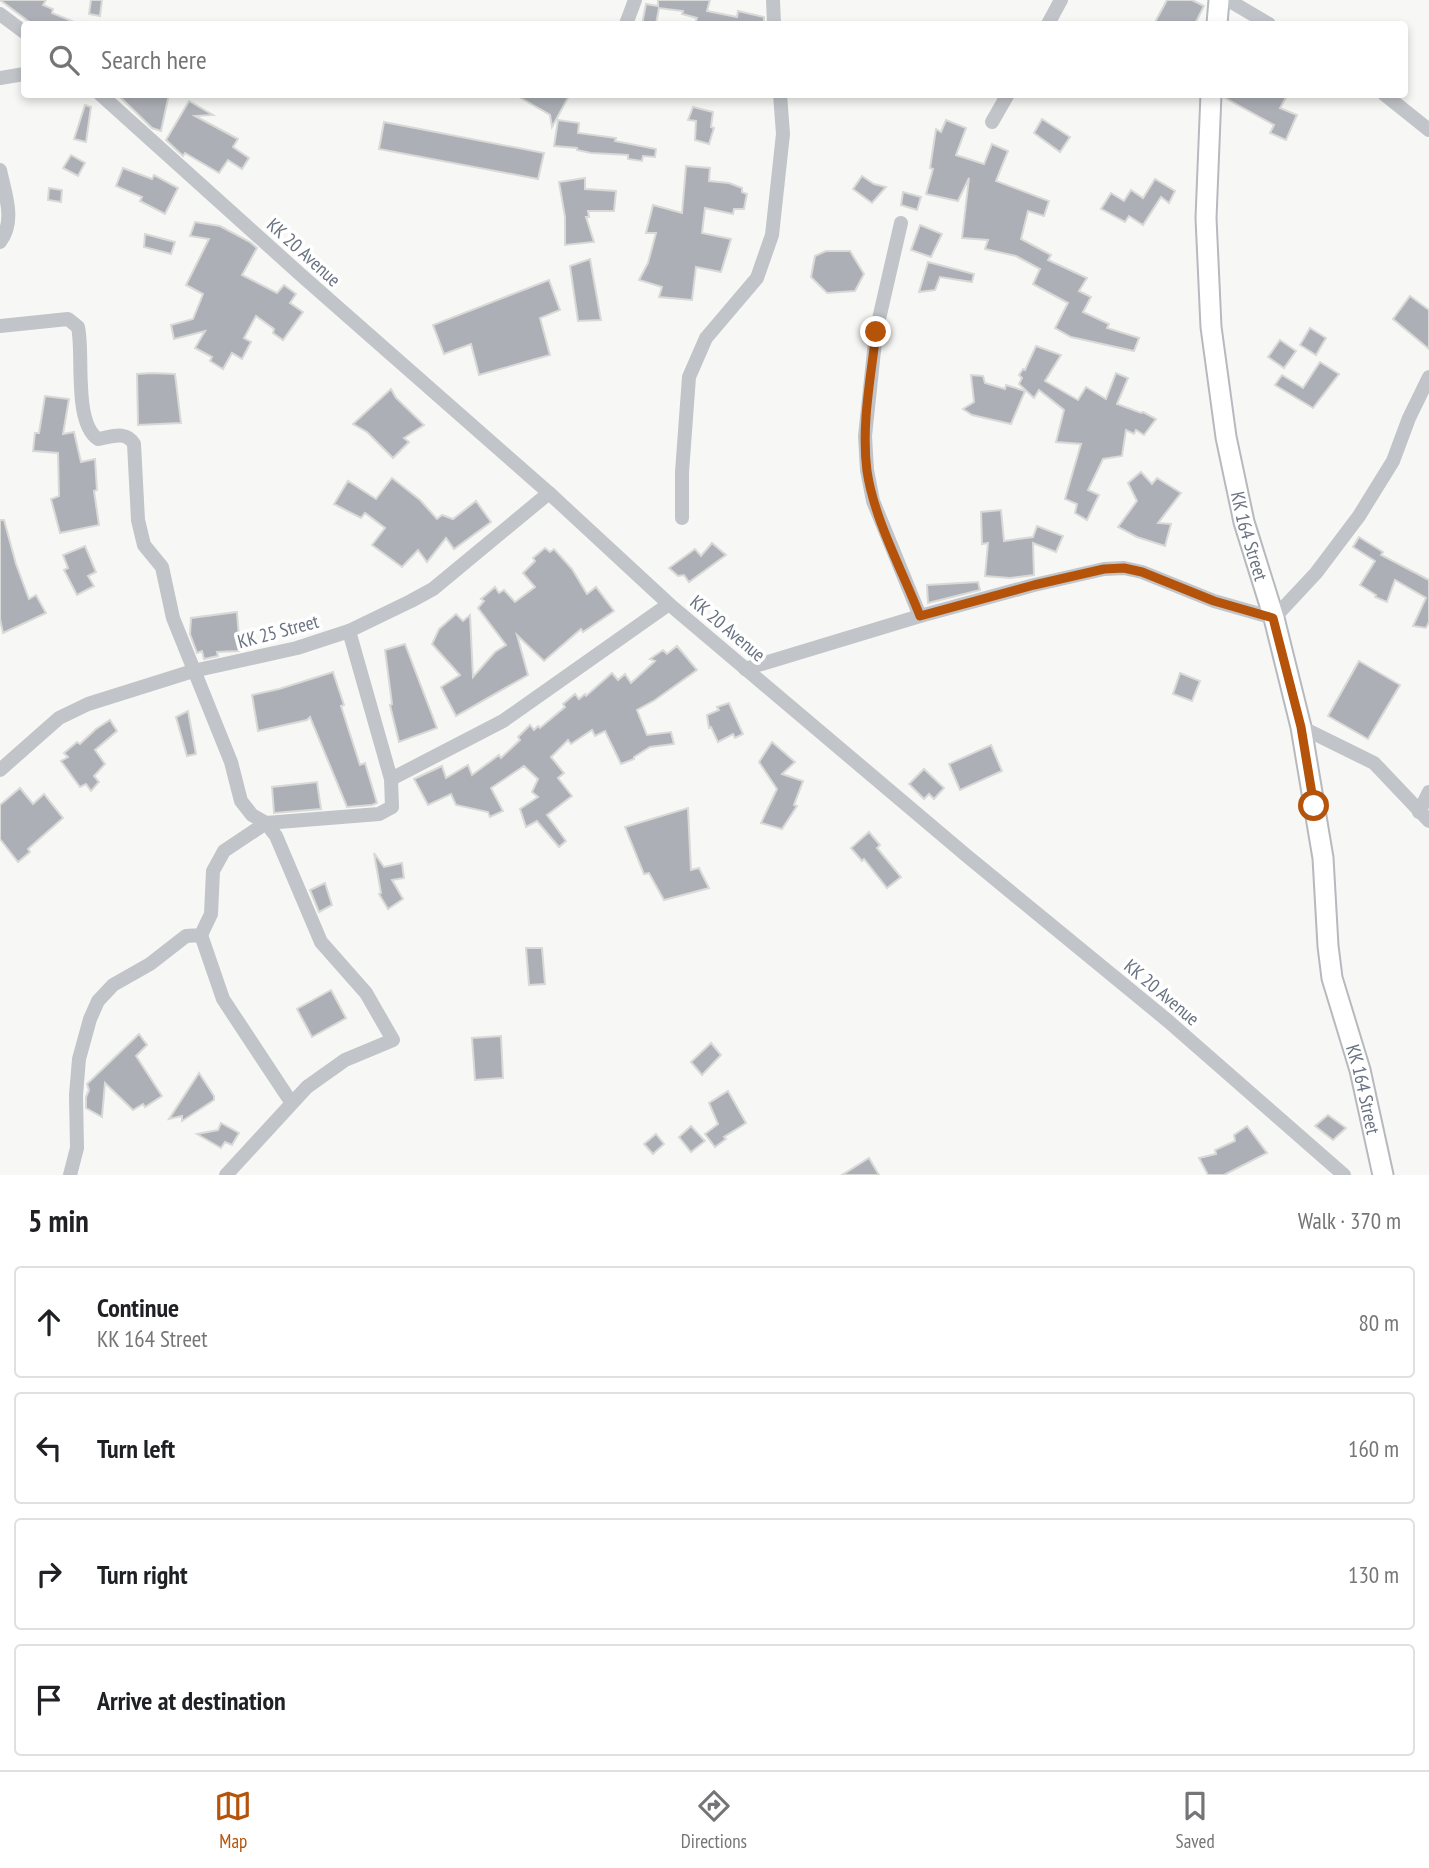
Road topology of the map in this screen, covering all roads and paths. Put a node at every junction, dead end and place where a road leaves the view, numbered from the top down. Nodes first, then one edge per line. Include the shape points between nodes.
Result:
1 (635, 0) edge
2 (773, 0) edge
3 (1061, 0) edge
4 (1219, 0) edge
5 (1228, 0) edge
6 (0, 14) edge
7 (627, 21) edge
8 (774, 21) edge
9 (1050, 21) edge
10 (1217, 21) edge
11 (1264, 21) edge
12 (21, 30) edge
13 (21, 74) edge
14 (0, 78) edge
15 (104, 98) edge
16 (780, 98) edge
17 (1006, 98) edge
18 (1211, 98) edge
19 (1390, 98) edge
20 (992, 122) dead end
21 (1426, 122) edge
22 (0, 170) edge
23 (901, 223) dead end
24 (0, 242) edge
25 (0, 323) edge
26 (1429, 377) edge
27 (549, 493) junction
28 (682, 518) dead end
29 (670, 604) junction
30 (920, 616) junction
31 (1273, 618) junction
32 (349, 631) junction
33 (745, 669) junction
34 (193, 671) junction
35 (1301, 727) junction
36 (0, 770) edge
37 (391, 779) junction
38 (1429, 792) edge
39 (1424, 816) edge
40 (267, 823) junction
41 (201, 935) junction
42 (291, 1102) junction
43 (70, 1175) edge
44 (226, 1175) edge
45 (1344, 1175) edge
46 (1383, 1175) edge

1 - 7 street
2 - 8 street
3 - 9 street
4 - 10 main road
5 - 11 street
6 - 12 street
13 - 14 street
15 - 27 street, KK 20 Avenue
16 - 28 street via 783,134 772,234 757,278 706,338 689,377
17 - 20 street
18 - 31 main road, KK 164 Street via 1206,218 1211,327 1244,522
19 - 21 street
22 - 24 street via 8,227
23 - 30 street via 876,332 865,436 873,501
25 - 34 street via 68,319 78,327 79,382 89,430 97,439 125,435 134,444 138,520 144,545 162,567 173,618
26 - 31 street via 1393,461 1359,516 1316,573
27 - 29 street, KK 20 Avenue
27 - 32 street, KK 25 Street via 433,589
29 - 33 street, KK 20 Avenue
29 - 37 street via 503,722
30 - 31 street via 1034,585 1124,568
30 - 33 street
31 - 35 main road, KK 164 Street
32 - 34 street, KK 25 Street via 297,648
32 - 37 street
33 - 45 street, KK 20 Avenue via 1168,1021
34 - 36 street, KK 25 Street via 59,718
34 - 40 street via 231,762 241,801 251,815
35 - 39 street via 1374,763
35 - 46 main road, KK 164 Street via 1323,858 1332,978 1360,1070
37 - 40 street via 392,807 388,811
38 - 39 street
40 - 41 street via 224,851 218,861 213,871 211,914
40 - 42 street via 321,942 366,993 393,1040 345,1060
41 - 42 street via 223,999
41 - 43 street via 186,936 113,985 99,1001 79,1059 77,1148
42 - 44 street

